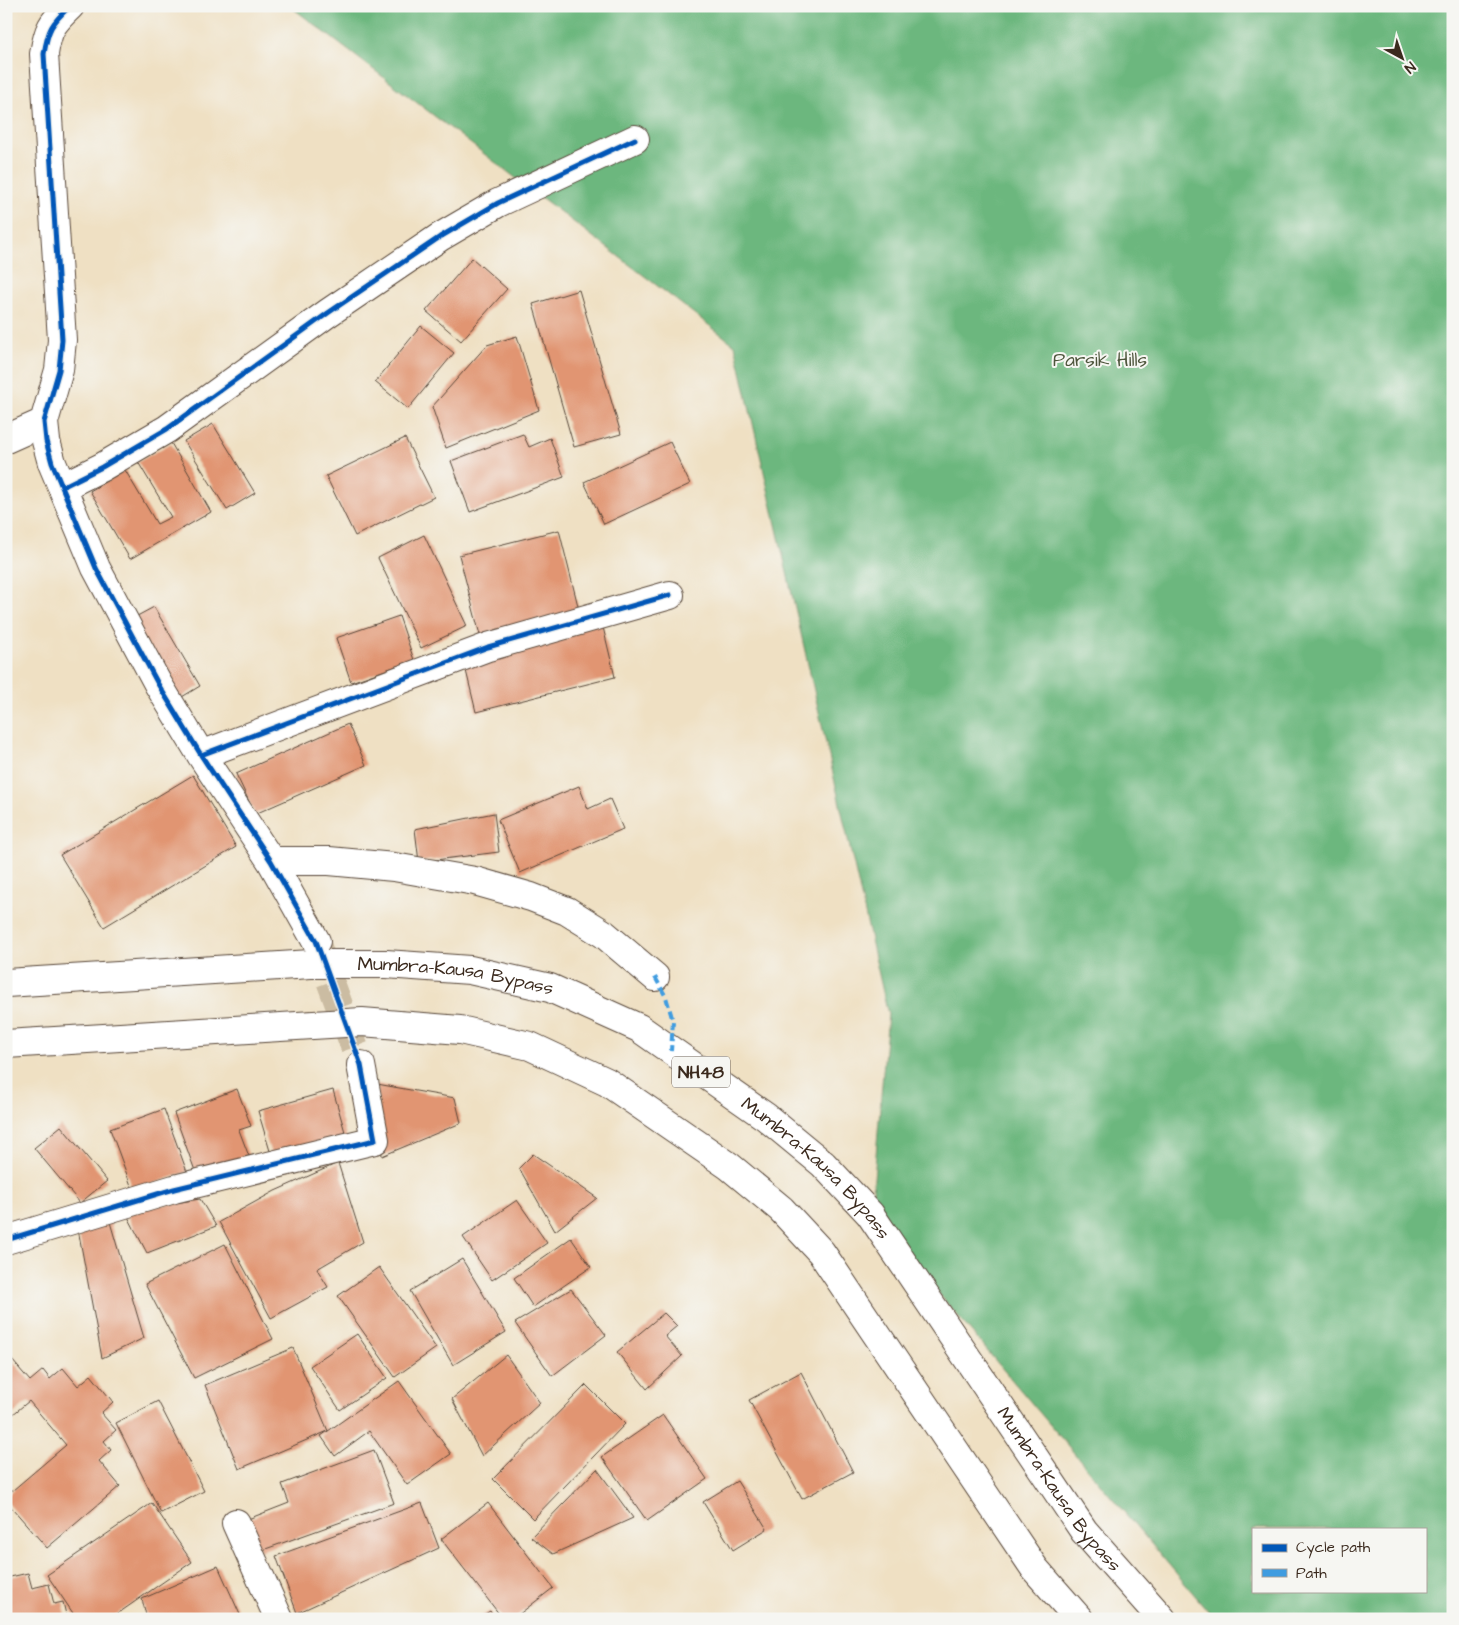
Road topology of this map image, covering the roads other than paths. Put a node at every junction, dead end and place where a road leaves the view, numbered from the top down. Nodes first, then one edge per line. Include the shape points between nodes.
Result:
1 (70, 6) edge
2 (636, 139) dead end
3 (44, 422) junction
4 (6, 440) edge
5 (62, 487) junction
6 (670, 594) dead end
7 (201, 755) junction
8 (271, 861) junction
9 (316, 941) tunnel mouth
10 (655, 977) dead end
11 (6, 983) edge
12 (6, 1044) edge
13 (360, 1065) tunnel mouth
14 (6, 1240) edge
15 (236, 1523) dead end
16 (279, 1619) edge
17 (1079, 1619) edge
18 (1162, 1619) edge

1 - 3 main road via 47,33 44,54 62,340 59,370
2 - 5 main road via 498,203 440,237 167,429
3 - 4 main road
3 - 5 main road via 46,441
5 - 7 main road via 108,592
6 - 7 main road via 488,647
7 - 8 main road
8 - 9 main road
8 - 10 main road via 329,860 394,867 475,881 531,897 567,911 604,934
11 - 18 main road, Mumbra-Kausa Bypass / NH48 via 311,964 386,964 470,970 550,988 639,1028 773,1123 823,1164 870,1214 1084,1531
12 - 17 main road via 362,1022 460,1030 530,1046 607,1082 728,1166 781,1209 821,1252 1035,1569
13 - 14 main road via 375,1140 174,1189
15 - 16 main road

